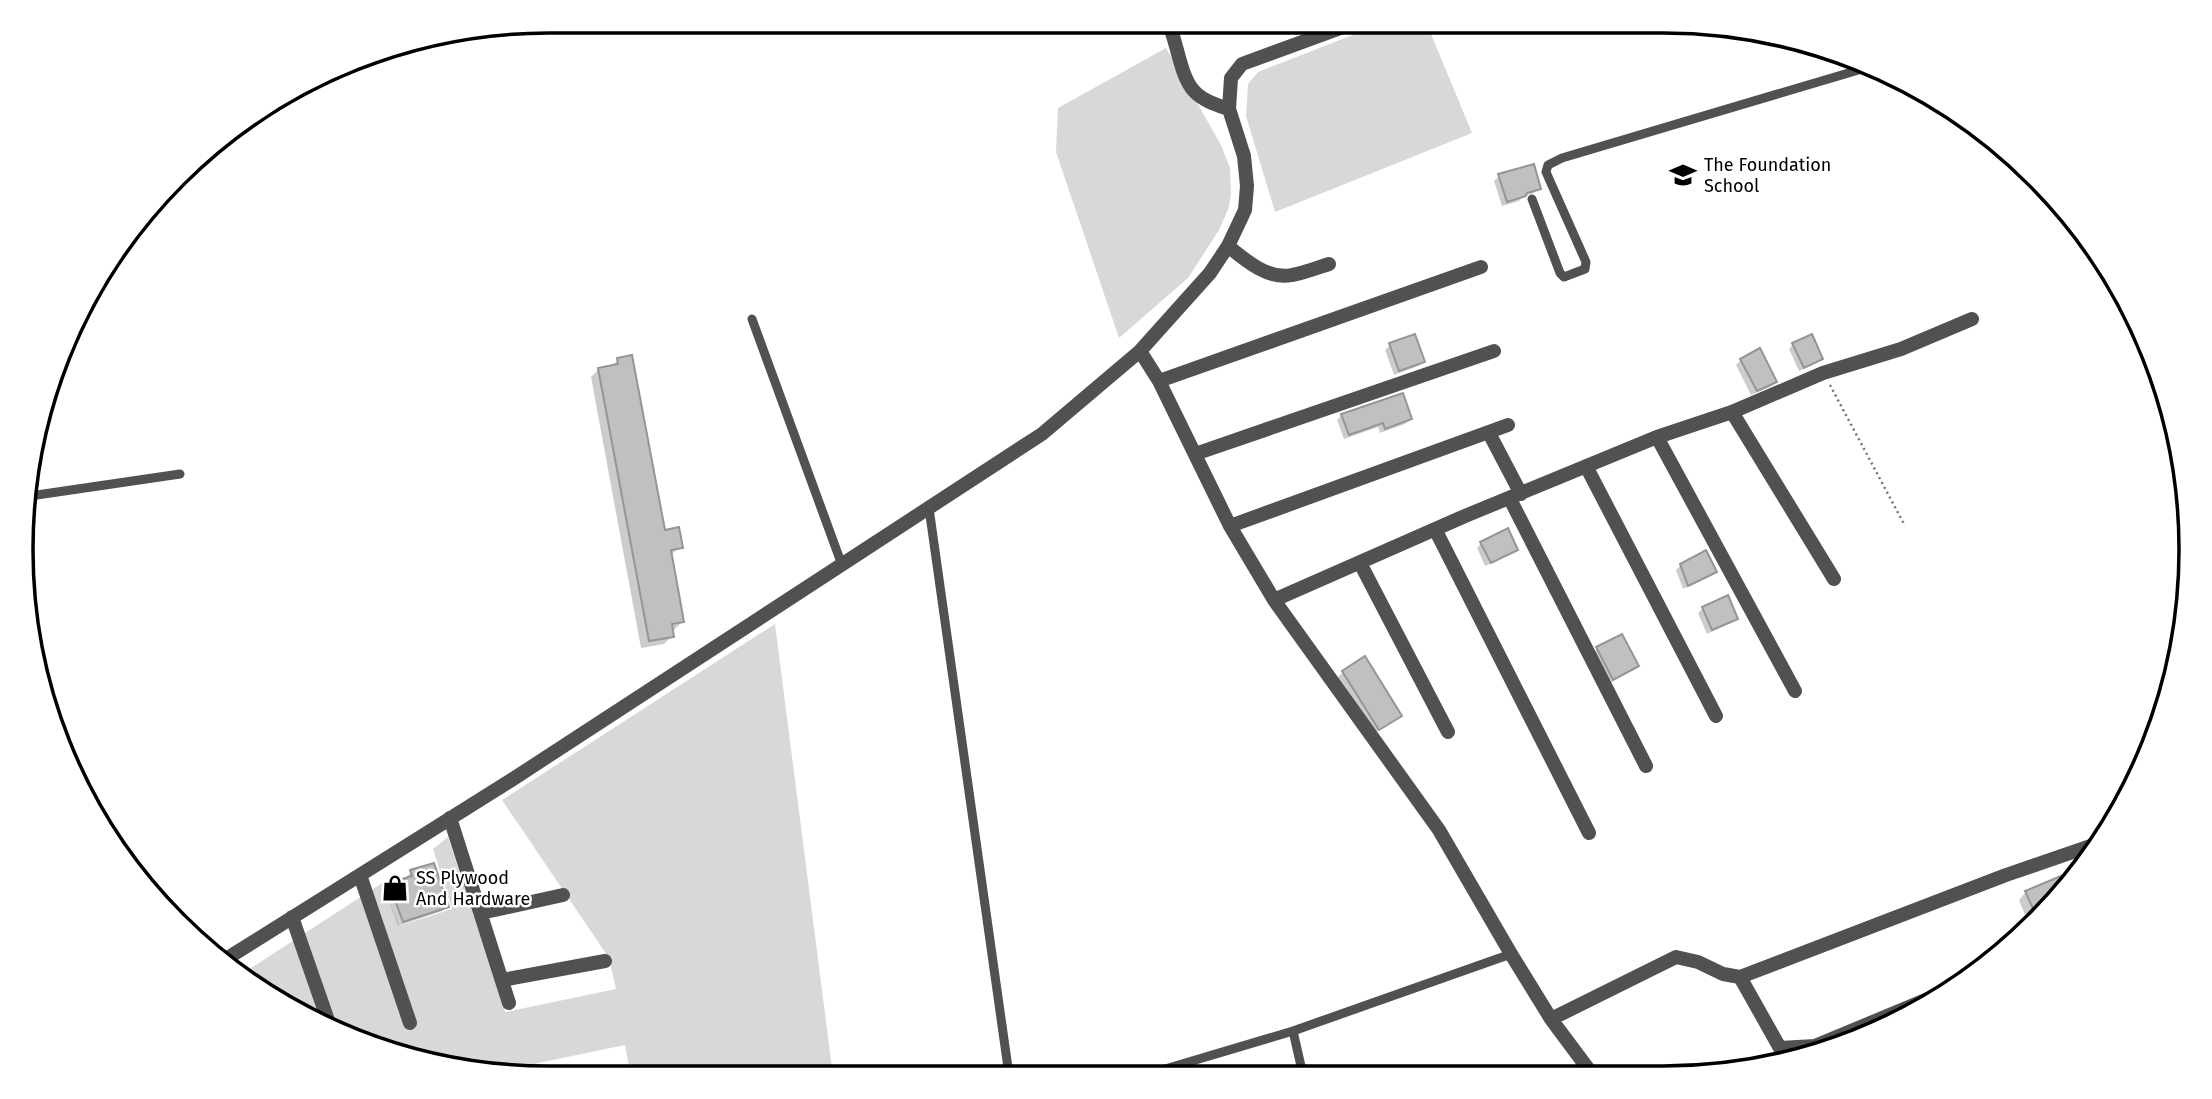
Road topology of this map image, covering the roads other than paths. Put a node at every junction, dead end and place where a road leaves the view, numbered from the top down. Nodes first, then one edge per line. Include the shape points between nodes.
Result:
1 (1172, 33) edge
2 (1327, 33) edge
3 (1855, 71) edge
4 (1229, 110) junction
5 (1531, 199) dead end
6 (1228, 246) junction
7 (1329, 264) dead end
8 (1481, 267) dead end
9 (752, 319) dead end
10 (1972, 319) dead end
11 (1140, 351) junction
12 (1494, 351) dead end
13 (1159, 382) junction
14 (1732, 412) junction
15 (1508, 425) dead end
16 (1489, 433) junction
17 (1657, 437) junction
18 (1195, 454) junction
19 (1586, 466) junction
20 (180, 474) dead end
21 (36, 495) edge
22 (1515, 497) junction
23 (929, 508) junction
24 (1230, 526) junction
25 (1436, 531) junction
26 (1360, 563) junction
27 (842, 565) junction
28 (1834, 579) dead end
29 (1274, 600) junction
30 (1795, 691) dead end
31 (1716, 716) dead end
32 (1448, 732) dead end
33 (1646, 766) dead end
34 (450, 818) junction
35 (1589, 832) dead end
36 (2082, 850) edge
37 (360, 875) junction
38 (563, 895) dead end
39 (481, 913) junction
40 (292, 918) junction
41 (1511, 954) junction
42 (231, 956) edge
43 (605, 961) dead end
44 (1740, 977) junction
45 (502, 980) junction
46 (509, 1003) dead end
47 (326, 1015) edge
48 (1551, 1019) junction
49 (410, 1023) dead end
50 (1293, 1031) junction
51 (1800, 1047) edge
52 (1008, 1066) edge
53 (1174, 1066) edge
54 (1301, 1066) edge
55 (1586, 1066) edge

1 - 4 street via 1193,90
2 - 4 street via 1242,64 1231,78
3 - 5 lane via 1548,164 1546,172 1586,262 1585,269 1572,275 1560,273
4 - 6 street via 1244,156 1247,186 1245,210
6 - 7 street via 1251,264 1275,274 1289,276
6 - 11 street via 1210,273
8 - 13 street
9 - 27 lane
10 - 14 street
11 - 13 street
11 - 23 street via 1042,435
12 - 18 street
13 - 18 street
14 - 17 street
14 - 28 street
15 - 16 street
16 - 22 street
16 - 24 street
17 - 19 street
17 - 30 street
18 - 24 street
19 - 22 street
19 - 31 street
20 - 21 lane
22 - 25 street
22 - 33 street
23 - 27 street
23 - 52 lane
24 - 29 street
25 - 26 street
25 - 35 street
26 - 29 street
26 - 32 street
27 - 34 street
29 - 41 street via 1439,830
34 - 37 street
34 - 39 street
36 - 44 street
37 - 40 street
37 - 49 street
38 - 39 street
39 - 45 street
40 - 42 street
40 - 47 street
41 - 48 street
41 - 50 lane
43 - 45 street
44 - 48 street via 1676,957
44 - 51 street via 1780,1048
45 - 46 street
48 - 55 street
50 - 53 lane
50 - 54 lane

